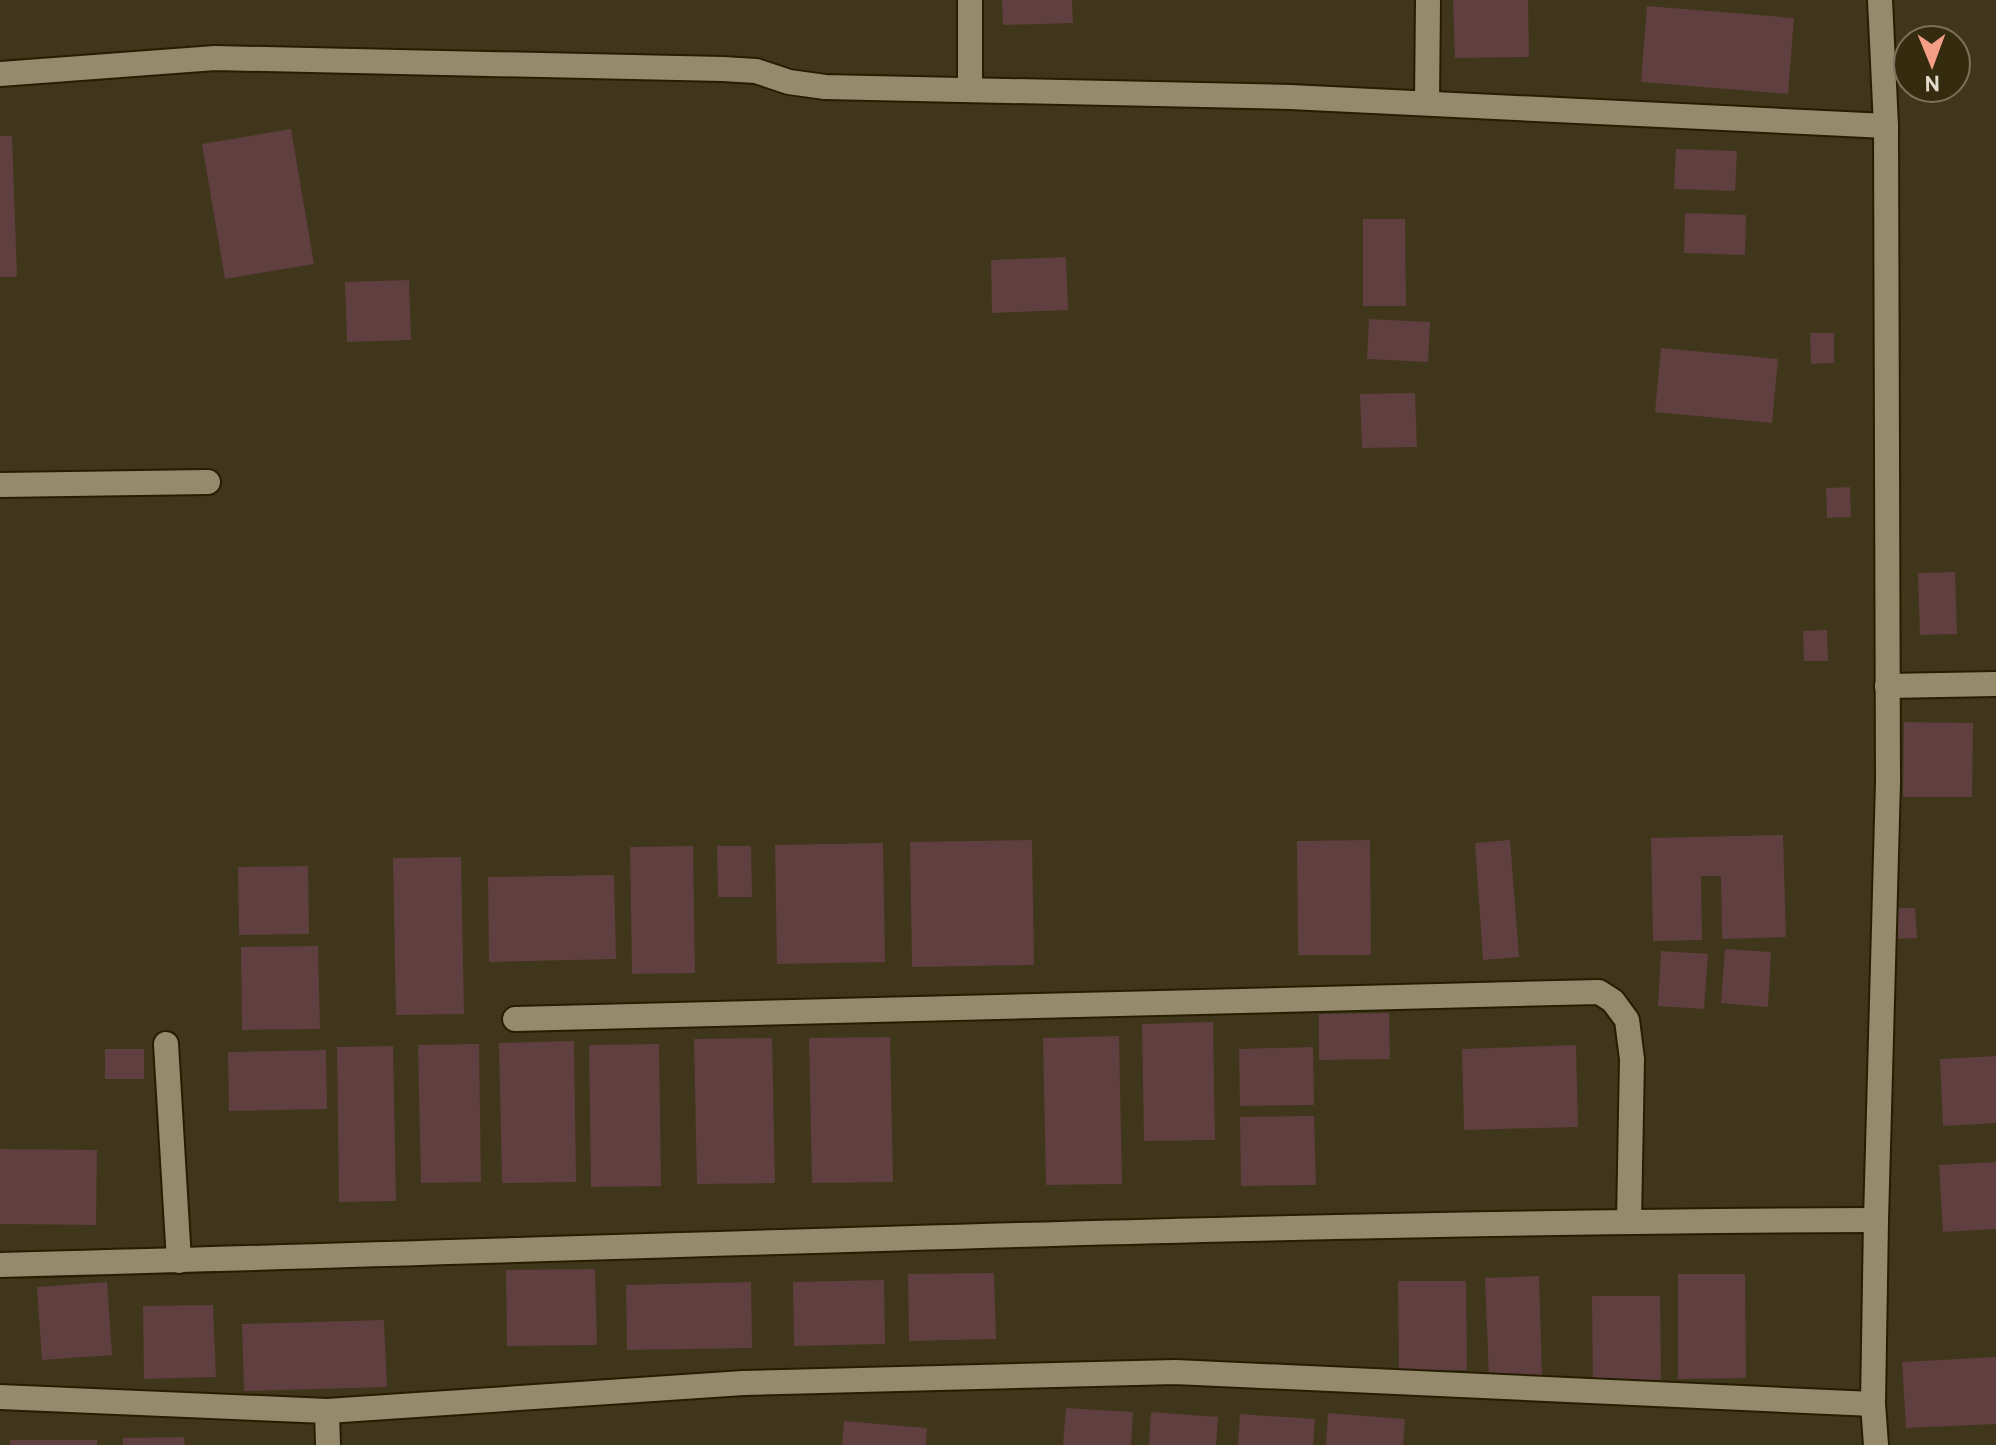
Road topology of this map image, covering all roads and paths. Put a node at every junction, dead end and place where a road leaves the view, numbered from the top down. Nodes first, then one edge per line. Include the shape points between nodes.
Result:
1 (970, 0) edge
2 (1428, 0) edge
3 (1880, 0) edge
4 (0, 74) edge
5 (970, 90) junction
6 (1427, 103) junction
7 (1886, 126) junction
8 (208, 482) dead end
9 (0, 485) edge
10 (1996, 684) edge
11 (1887, 686) junction
12 (515, 1019) dead end
13 (166, 1044) dead end
14 (1876, 1220) junction
15 (1629, 1221) junction
16 (179, 1261) junction
17 (0, 1265) edge
18 (0, 1397) edge
19 (1873, 1404) junction
20 (327, 1411) junction
21 (328, 1445) edge
22 (1876, 1445) edge

1 - 5 street
2 - 6 street
3 - 7 street
4 - 5 street via 215,58 723,69 825,87
5 - 6 street
6 - 7 street
7 - 11 street
8 - 9 street
10 - 11 street
11 - 14 street
12 - 15 street via 1599,992 1627,1020 1632,1059
13 - 16 street
14 - 15 street
14 - 19 street
15 - 16 street
16 - 17 street
18 - 20 street
19 - 20 street via 1175,1372 743,1383
19 - 22 street
20 - 21 street

